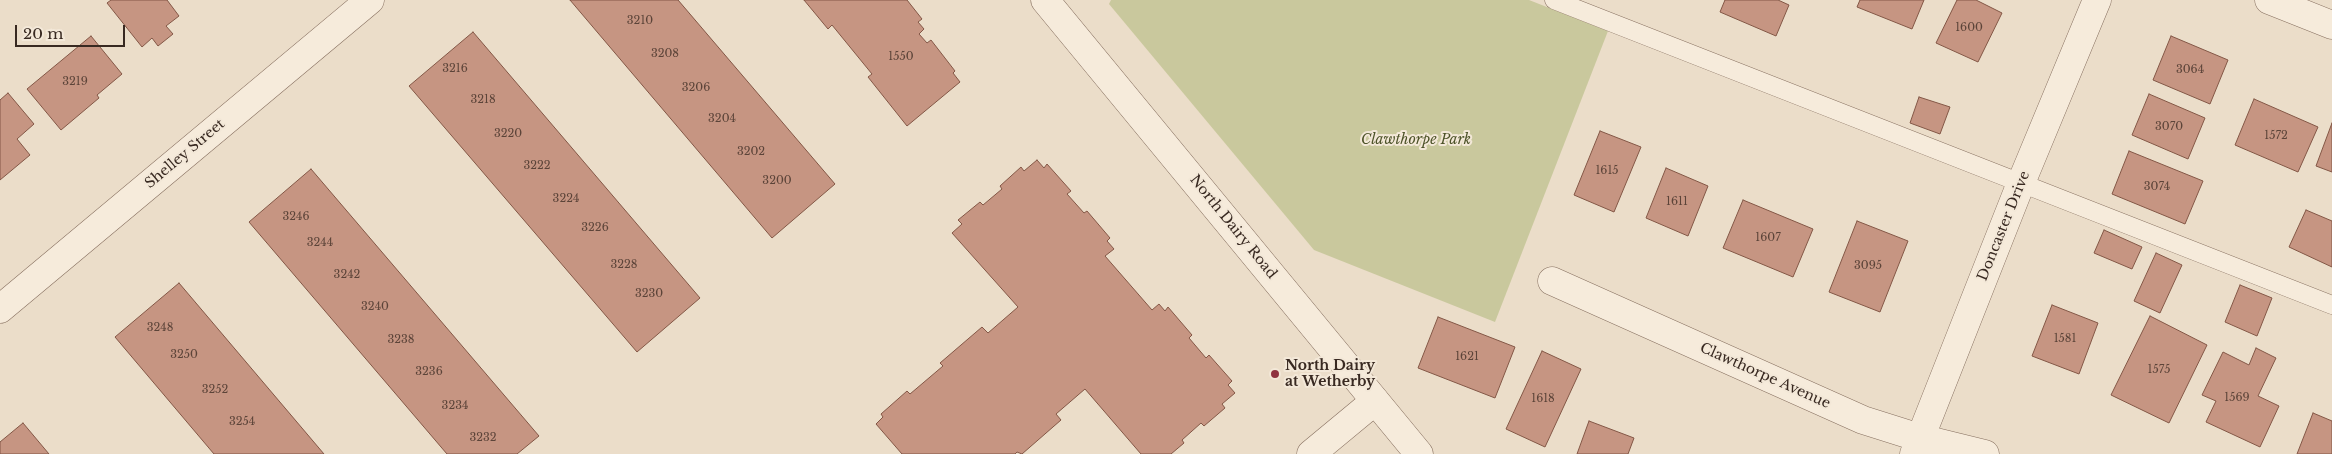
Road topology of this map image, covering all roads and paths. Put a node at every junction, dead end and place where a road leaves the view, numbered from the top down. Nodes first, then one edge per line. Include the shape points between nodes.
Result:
1 (370, 0) edge
2 (1045, 0) edge
3 (1554, 0) edge
4 (2097, 0) edge
5 (2270, 0) edge
6 (2332, 25) edge
7 (2021, 184) junction
8 (1552, 281) dead end
9 (2332, 305) edge
10 (0, 309) edge
11 (1375, 401) junction
12 (1917, 446) edge
13 (1311, 454) edge
14 (1419, 454) edge
15 (1985, 454) edge

1 - 10 street, Shelley Street
2 - 11 street, North Dairy Road
3 - 7 lane
4 - 7 street, Doncaster Drive
5 - 6 street
7 - 9 lane
7 - 12 street, Doncaster Drive
8 - 12 street, Clawthorpe Avenue
11 - 13 street
11 - 14 street, North Dairy Road
12 - 15 street, Clawthorpe Avenue

